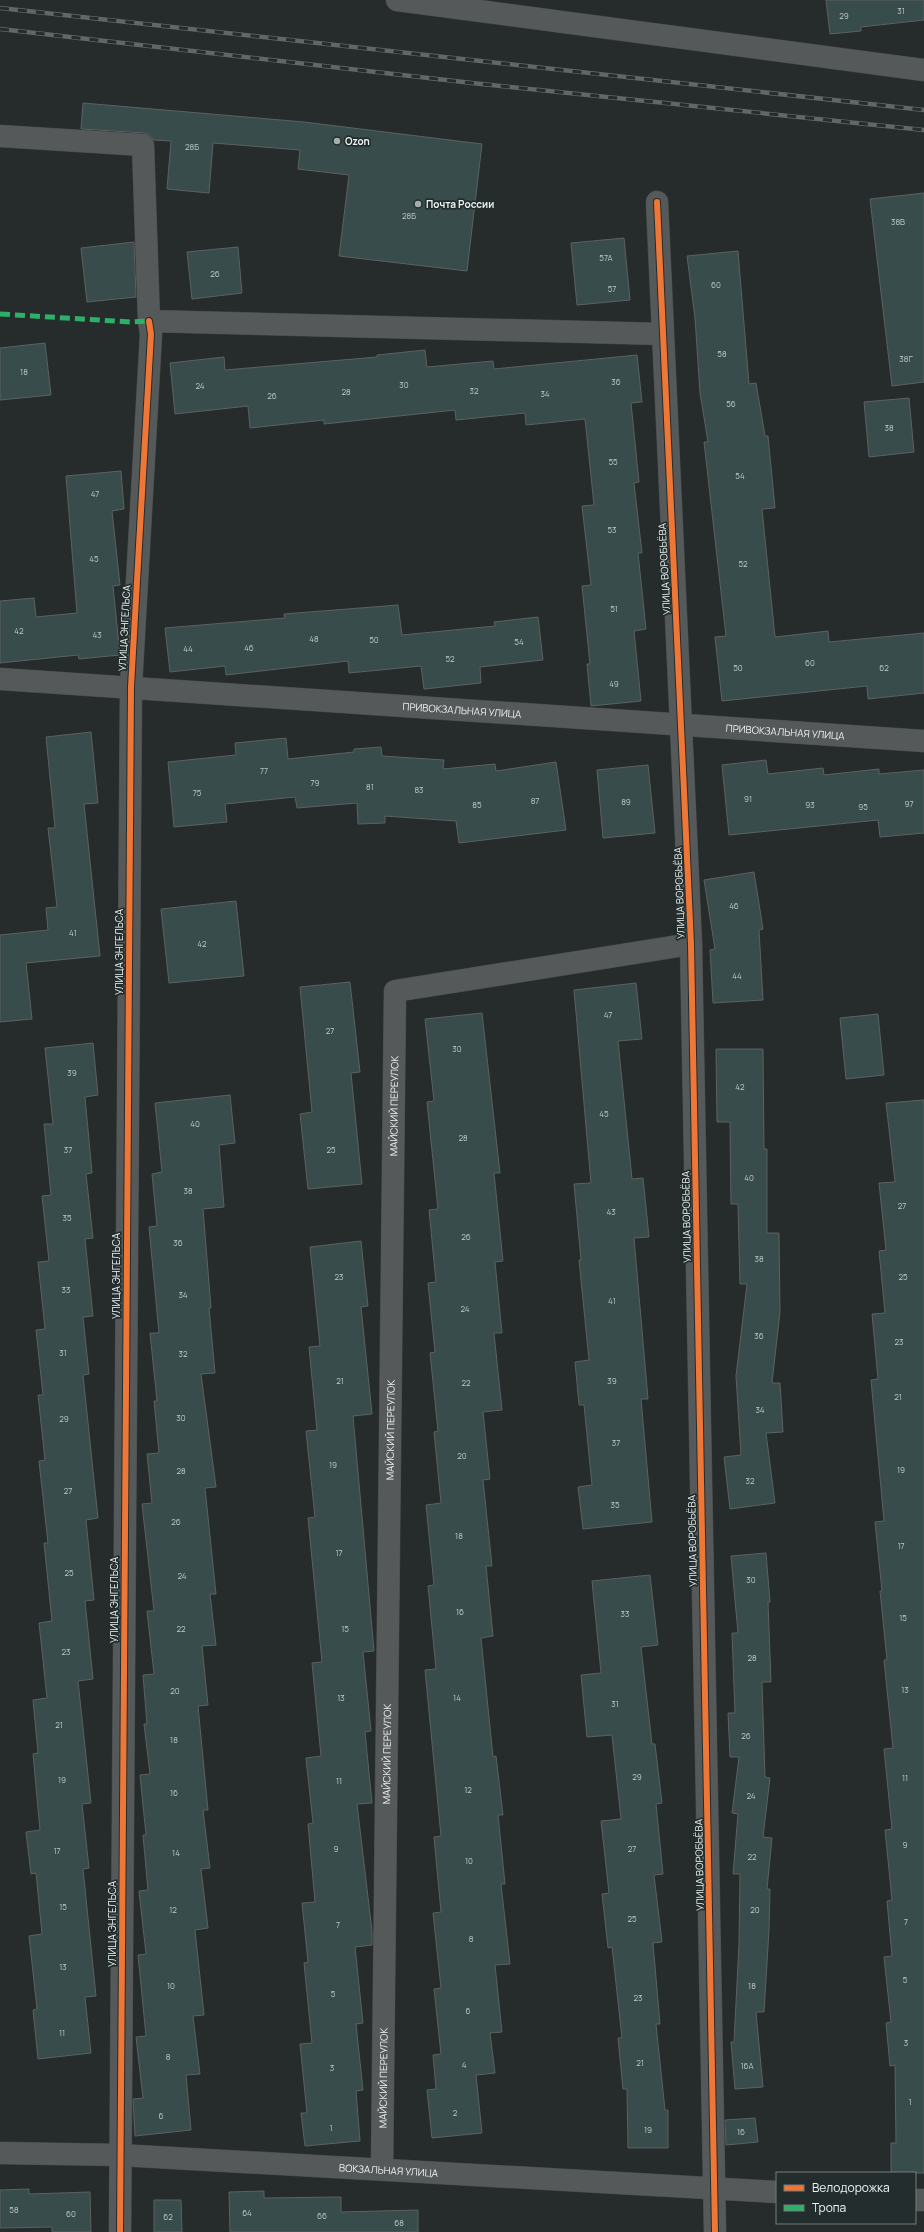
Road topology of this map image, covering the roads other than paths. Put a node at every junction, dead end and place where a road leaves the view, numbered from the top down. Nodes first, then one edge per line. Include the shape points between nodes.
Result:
1 (397, 0) edge
2 (924, 70) edge
3 (0, 136) edge
4 (656, 202) dead end
5 (149, 321) junction
6 (662, 334) junction
7 (0, 679) edge
8 (131, 687) junction
9 (682, 726) junction
10 (924, 741) edge
11 (691, 944) junction
12 (0, 2152) edge
13 (120, 2155) junction
14 (382, 2169) junction
15 (715, 2188) junction
16 (776, 2192) edge
17 (120, 2232) edge
18 (715, 2232) edge

1 - 2 street
3 - 5 street, УЛИЦА ЭНГЕЛЬСА via 143,145
4 - 6 street, УЛИЦА ВОРОБЬЁВА
5 - 6 street
5 - 8 street, УЛИЦА ЭНГЕЛЬСА via 151,334
6 - 9 street, УЛИЦА ВОРОБЬЁВА
7 - 8 street, ПРИВОКЗАЛЬНАЯ УЛИЦА
8 - 9 street, ПРИВОКЗАЛЬНАЯ УЛИЦА
8 - 13 street, УЛИЦА ЭНГЕЛЬСА
9 - 10 street, ПРИВОКЗАЛЬНАЯ УЛИЦА
9 - 11 street, УЛИЦА ВОРОБЬЁВА
11 - 14 street, МАЙСКИЙ ПЕРЕУЛОК via 395,990
11 - 15 street, УЛИЦА ВОРОБЬЁВА
12 - 13 street, ВОКЗАЛЬНАЯ УЛИЦА
13 - 14 street, ВОКЗАЛЬНАЯ УЛИЦА
13 - 17 street, УЛИЦА ЭНГЕЛЬСА
14 - 15 street, ВОКЗАЛЬНАЯ УЛИЦА
15 - 16 street, ВОКЗАЛЬНАЯ УЛИЦА
15 - 18 street, УЛИЦА ВОРОБЬЁВА

